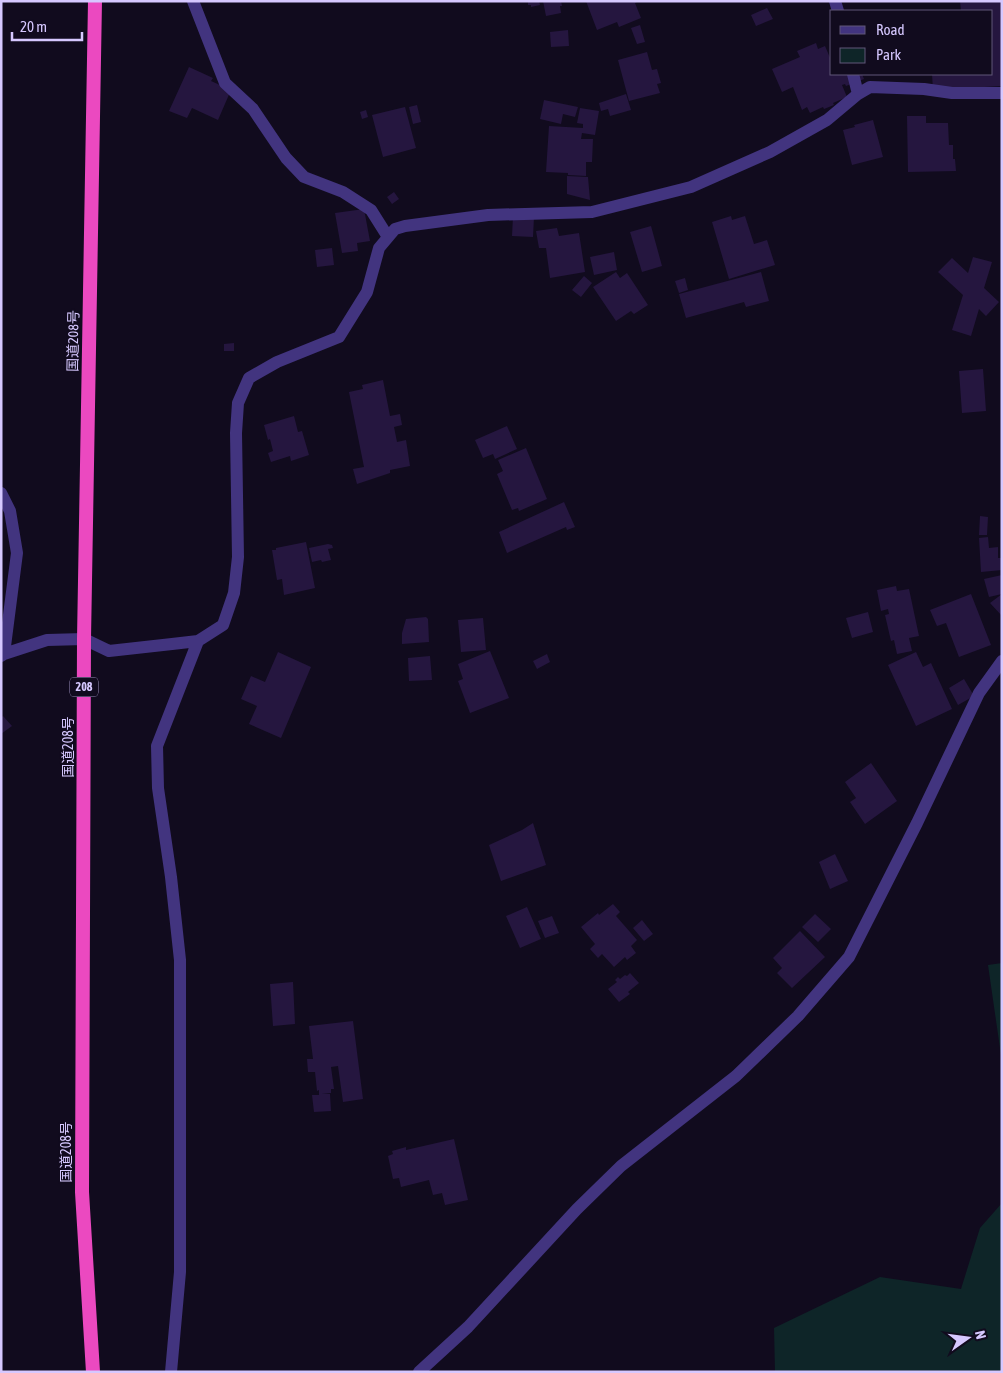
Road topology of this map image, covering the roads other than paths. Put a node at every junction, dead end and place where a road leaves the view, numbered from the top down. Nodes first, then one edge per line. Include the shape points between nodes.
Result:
1 (95, 1) edge
2 (193, 1) edge
3 (853, 75) edge
4 (1002, 93) edge
5 (858, 94) junction
6 (388, 238) junction
7 (1, 493) edge
8 (84, 639) junction
9 (198, 641) junction
10 (3, 655) edge
11 (1002, 661) edge
12 (93, 1372) edge
13 (171, 1372) edge
14 (419, 1372) edge

1 - 8 highway, 国道208号 / 208
2 - 6 street via 225,83 253,109 286,158 304,177 342,192 371,210
3 - 5 street
4 - 5 street via 870,87
5 - 6 street via 827,120 778,147 691,187 592,212 488,215 405,226 396,229
6 - 9 street via 379,248 367,292 339,337 277,362 249,378 238,403 238,557 234,593 223,625
7 - 10 street via 10,512 17,553
8 - 9 street via 109,651
8 - 10 street via 47,640
8 - 12 highway, 国道208号 / 208 via 82,1192
9 - 13 street via 157,746 158,788 180,960 180,1272
11 - 14 street via 979,693 849,957 798,1016 736,1076 621,1166 468,1327

